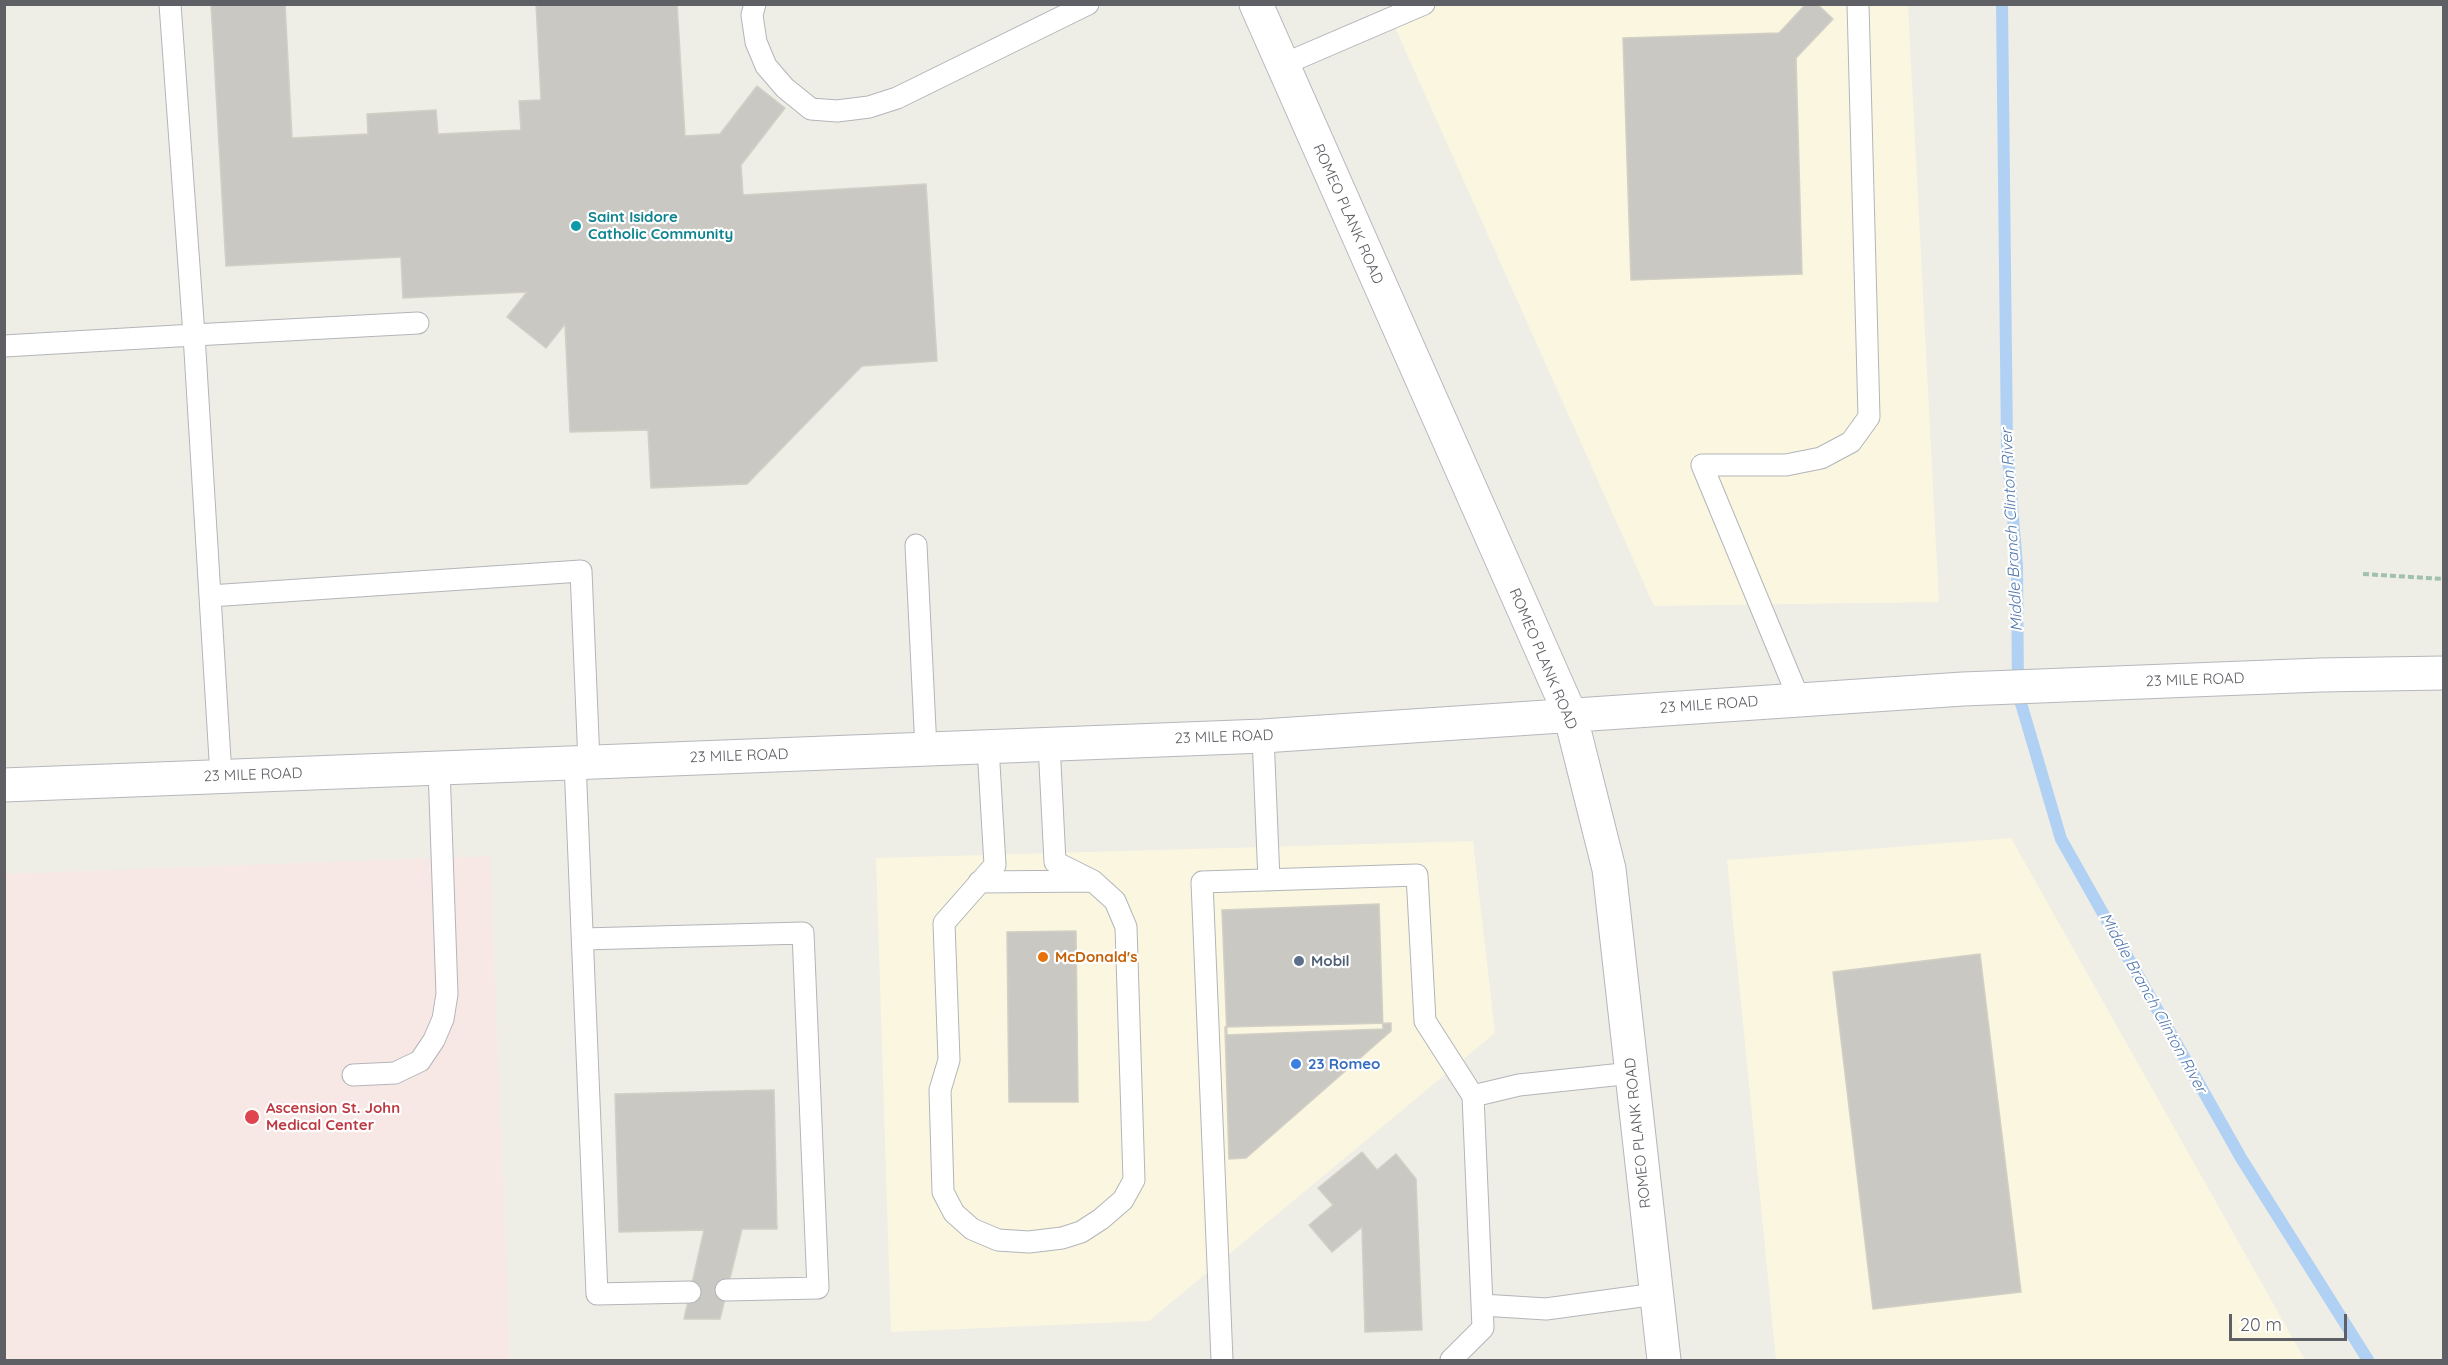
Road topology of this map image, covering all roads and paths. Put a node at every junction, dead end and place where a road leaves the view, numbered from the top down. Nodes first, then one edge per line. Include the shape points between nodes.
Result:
1 (170, 4) edge
2 (755, 4) edge
3 (1088, 4) edge
4 (1256, 4) edge
5 (1424, 4) edge
6 (1858, 4) edge
7 (1282, 65) junction
8 (418, 323) dead end
9 (194, 335) junction
10 (4, 346) edge
11 (916, 545) dead end
12 (2363, 574) dead end
13 (2444, 579) edge
14 (210, 596) junction
15 (2444, 674) edge
16 (1798, 699) junction
17 (1570, 714) junction
18 (1263, 736) junction
19 (1049, 744) junction
20 (988, 747) junction
21 (926, 748) junction
22 (582, 762) junction
23 (439, 768) junction
24 (221, 776) junction
25 (4, 785) edge
26 (1269, 880) junction
27 (1093, 881) junction
28 (979, 882) junction
29 (583, 939) junction
30 (1632, 1073) junction
31 (353, 1075) dead end
32 (1473, 1096) junction
33 (726, 1290) dead end
34 (690, 1292) dead end
35 (1656, 1294) junction
36 (1482, 1305) junction
37 (1222, 1360) edge
38 (1450, 1360) edge
39 (1664, 1360) edge

1 - 9 lane
2 - 3 lane via 752,15 756,42 766,66 784,88 811,109 837,111 869,108 897,98
4 - 7 main road, ROMEO PLANK ROAD
5 - 7 lane
6 - 16 lane via 1869,417 1851,442 1821,458 1786,465 1702,465
7 - 17 main road, ROMEO PLANK ROAD
8 - 9 lane
9 - 10 lane
9 - 14 lane
11 - 21 lane
12 - 13 path
14 - 22 lane via 581,571
14 - 24 lane
15 - 16 main road, 23 MILE ROAD via 2320,675
16 - 17 main road, 23 MILE ROAD
17 - 18 main road, 23 MILE ROAD
17 - 30 main road, ROMEO PLANK ROAD via 1609,869
18 - 19 main road, 23 MILE ROAD
18 - 26 lane
19 - 20 main road, 23 MILE ROAD
19 - 27 lane via 1055,862
20 - 21 main road, 23 MILE ROAD
20 - 28 lane via 995,865
21 - 22 main road, 23 MILE ROAD
22 - 23 main road, 23 MILE ROAD
22 - 29 lane
23 - 24 main road, 23 MILE ROAD
23 - 31 lane via 447,994 443,1019 420,1061 395,1073
24 - 25 main road, 23 MILE ROAD
26 - 32 lane via 1417,875 1425,1021
26 - 37 lane via 1202,882
27 - 28 lane
27 - 28 lane via 1115,901 1126,927 1134,1180 1123,1200 1081,1232 1029,1242 998,1240 972,1229 954,1213 943,1192 940,1090 948,1060 944,923
29 - 33 lane via 803,933 818,1288
29 - 34 lane via 597,1294
30 - 32 lane via 1519,1085
30 - 35 main road, ROMEO PLANK ROAD
32 - 36 lane
35 - 36 lane via 1546,1309
35 - 39 main road, ROMEO PLANK ROAD
36 - 38 lane via 1483,1328

